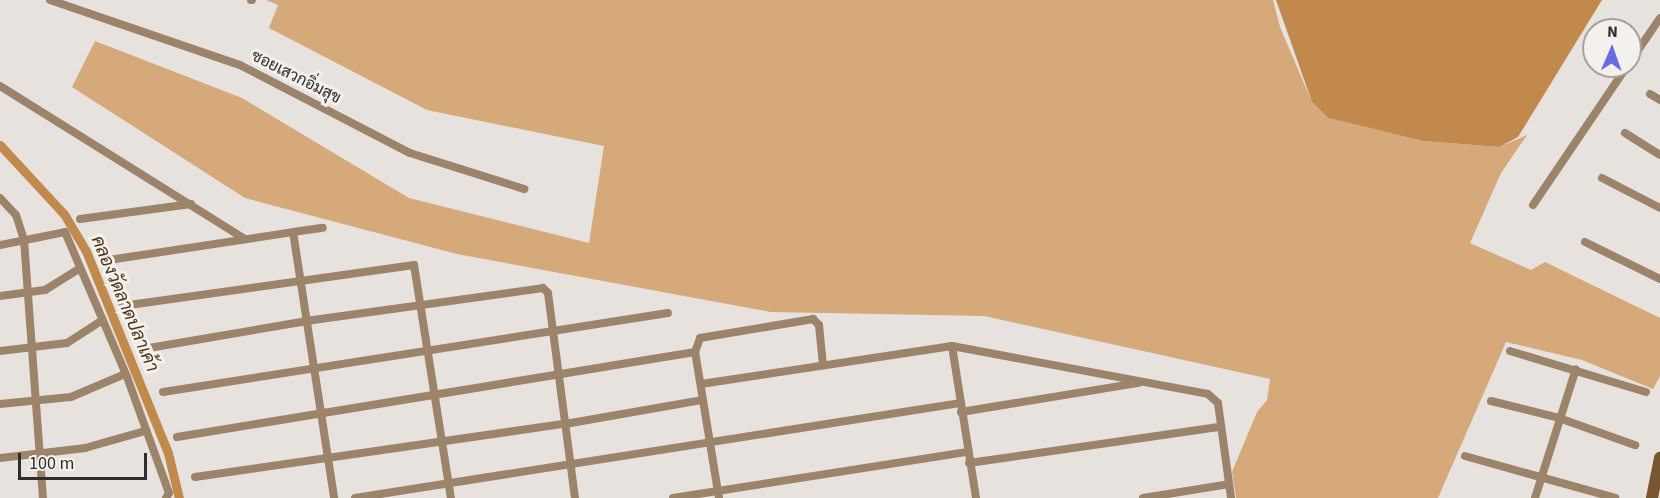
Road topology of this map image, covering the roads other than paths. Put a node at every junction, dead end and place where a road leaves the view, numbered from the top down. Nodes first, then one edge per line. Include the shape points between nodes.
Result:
1 (50, 0) edge
2 (1660, 18) edge
3 (1642, 44) edge
4 (1619, 78) edge
5 (0, 86) edge
6 (1650, 94) dead end
7 (1660, 100) edge
8 (1625, 133) dead end
9 (1660, 155) edge
10 (1602, 178) dead end
11 (524, 189) dead end
12 (0, 198) edge
13 (191, 204) junction
14 (1533, 205) dead end
15 (1660, 208) edge
16 (80, 219) dead end
17 (323, 228) dead end
18 (293, 232) junction
19 (245, 238) junction
20 (24, 240) junction
21 (1585, 243) dead end
22 (0, 245) edge
23 (102, 261) dead end
24 (78, 269) junction
25 (1660, 279) edge
26 (300, 280) junction
27 (26, 293) junction
28 (0, 296) edge
29 (420, 304) junction
30 (122, 306) dead end
31 (668, 313) dead end
32 (101, 321) junction
33 (306, 321) junction
34 (553, 333) junction
35 (31, 345) junction
36 (952, 346) junction
37 (142, 349) dead end
38 (429, 349) junction
39 (0, 351) edge
40 (1510, 351) dead end
41 (695, 352) junction
42 (823, 364) junction
43 (313, 367) junction
44 (1576, 369) junction
45 (125, 374) junction
46 (559, 374) junction
47 (1145, 382) junction
48 (700, 384) junction
49 (163, 392) dead end
50 (1647, 392) dead end
51 (435, 395) junction
52 (703, 400) junction
53 (1491, 401) dead end
54 (37, 402) junction
55 (0, 404) edge
56 (961, 407) junction
57 (322, 412) junction
58 (1560, 418) junction
59 (566, 424) junction
60 (1218, 427) junction
61 (145, 431) junction
62 (177, 437) dead end
63 (442, 440) junction
64 (710, 443) junction
65 (1635, 445) dead end
66 (967, 452) junction
67 (41, 454) junction
68 (1465, 456) dead end
69 (0, 458) edge
70 (1660, 458) edge
71 (328, 459) junction
72 (969, 463) junction
73 (571, 466) junction
74 (1541, 476) junction
75 (195, 477) dead end
76 (449, 482) junction
77 (1229, 484) junction
78 (1656, 489) edge
79 (718, 495) edge
80 (43, 498) edge
81 (166, 498) edge
82 (334, 498) edge
83 (355, 498) edge
84 (451, 498) edge
85 (575, 498) edge
86 (673, 498) edge
87 (976, 498) edge
88 (1143, 498) edge
89 (1231, 498) edge
90 (1535, 498) edge
91 (1616, 498) edge

1 - 11 street, ซอยเสวกอิ่มสุข via 240,65 410,153
2 - 3 street
4 - 14 street
5 - 13 street
6 - 7 street
8 - 9 street
10 - 15 street
12 - 20 street via 16,215
13 - 16 street
13 - 19 street
17 - 18 street
18 - 19 street
18 - 26 street
19 - 23 street
20 - 22 street
20 - 24 street via 64,230
20 - 27 street
21 - 25 street
24 - 27 street via 45,290
24 - 32 street via 92,290
26 - 29 street via 414,265
26 - 30 street
26 - 33 street
27 - 28 street
27 - 35 street
29 - 33 street
29 - 34 street via 543,288 548,293
29 - 38 street
31 - 34 street
32 - 35 street via 67,343
32 - 45 street
33 - 37 street
33 - 43 street
34 - 38 street
34 - 46 street
35 - 39 street
35 - 54 street
36 - 42 street
36 - 47 street
36 - 56 street
38 - 43 street
38 - 51 street
40 - 44 street
41 - 42 street via 705,335 813,319 819,325
41 - 46 street
41 - 48 street
42 - 48 street
43 - 49 street
43 - 57 street
44 - 50 street
44 - 58 street
45 - 54 street via 71,397
45 - 61 street
46 - 51 street
46 - 59 street
47 - 56 street
47 - 60 street via 1215,397
48 - 52 street
51 - 57 street
51 - 63 street
52 - 59 street
52 - 64 street
53 - 58 street
54 - 55 street
54 - 67 street
56 - 64 street
56 - 66 street
57 - 62 street
57 - 71 street
58 - 65 street
58 - 74 street
59 - 63 street
59 - 73 street
60 - 72 street
60 - 77 street
61 - 67 street via 85,448
61 - 81 street via 168,493
63 - 71 street
63 - 76 street
64 - 73 street
64 - 79 street
66 - 72 street
66 - 79 street
67 - 69 street
67 - 80 street
68 - 74 street
70 - 78 street
71 - 75 street
71 - 82 street
72 - 87 street
73 - 76 street
73 - 85 street
74 - 90 street
74 - 91 street
76 - 83 street
76 - 84 street
77 - 88 street
77 - 89 street
79 - 86 street

